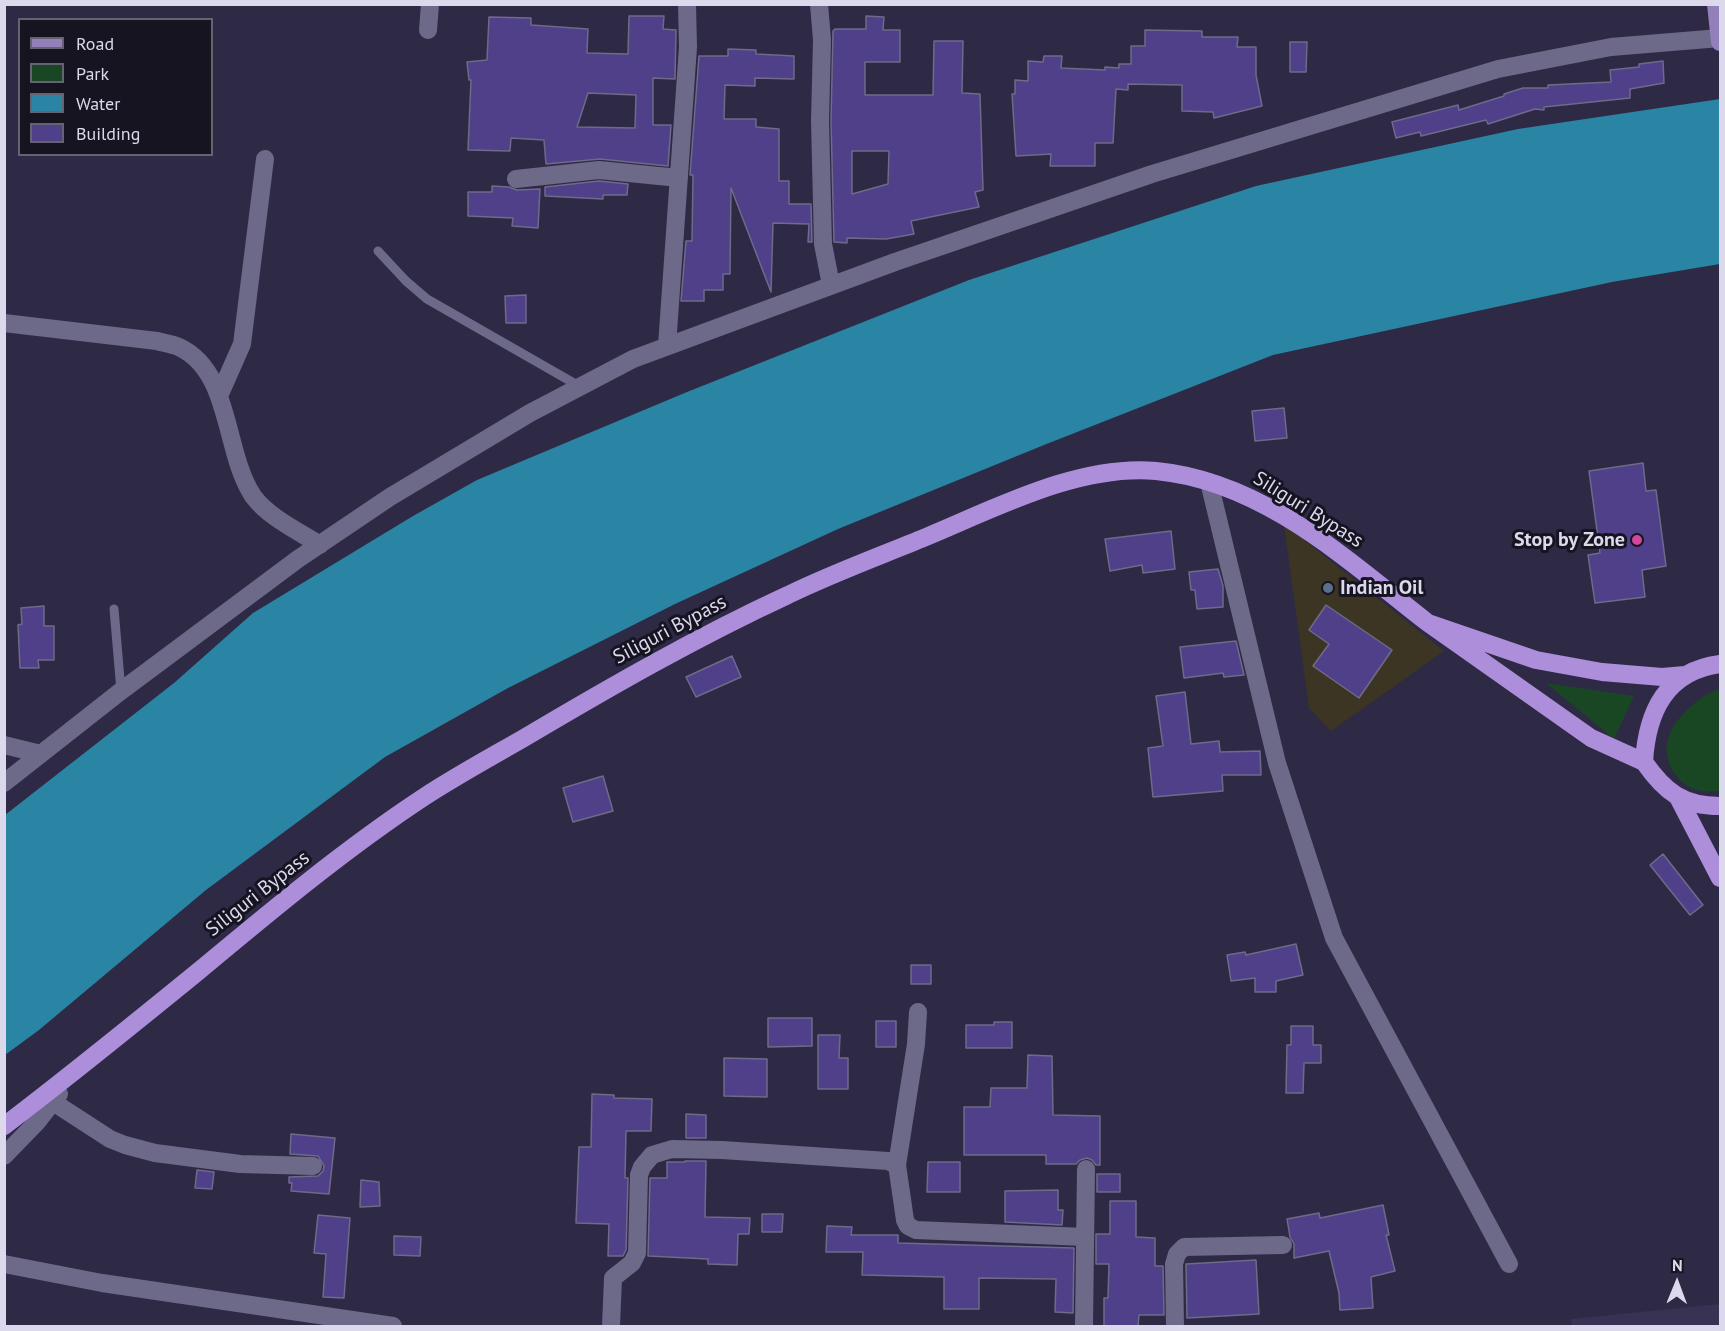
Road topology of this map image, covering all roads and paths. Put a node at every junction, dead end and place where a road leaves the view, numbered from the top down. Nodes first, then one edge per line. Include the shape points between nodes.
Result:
1 (430, 4) edge
2 (687, 4) edge
3 (819, 4) edge
4 (1716, 4) edge
5 (428, 30) dead end
6 (1720, 40) edge
7 (265, 159) dead end
8 (679, 178) junction
9 (516, 179) dead end
10 (378, 251) dead end
11 (831, 285) junction
12 (4, 323) edge
13 (668, 346) junction
14 (579, 386) junction
15 (219, 396) junction
16 (1209, 482) junction
17 (320, 545) junction
18 (114, 609) dead end
19 (1428, 623) junction
20 (1720, 664) edge
21 (1685, 675) junction
22 (121, 691) junction
23 (4, 745) edge
24 (41, 754) junction
25 (1644, 762) junction
26 (4, 783) edge
27 (1679, 799) junction
28 (1720, 806) edge
29 (1720, 878) edge
30 (918, 1012) dead end
31 (75, 1072) junction
32 (52, 1102) junction
33 (4, 1126) edge
34 (4, 1156) edge
35 (897, 1165) junction
36 (313, 1166) dead end
37 (1086, 1169) dead end
38 (1085, 1237) junction
39 (1283, 1245) dead end
40 (4, 1264) edge
41 (1509, 1264) dead end
42 (393, 1326) edge
43 (611, 1326) edge
44 (1084, 1326) edge
45 (1175, 1326) edge

1 - 5 street
2 - 8 street
3 - 11 street via 823,244
4 - 6 main road
6 - 11 street via 1611,47 1498,69 1152,174
7 - 15 street via 242,344
8 - 9 street via 598,170
8 - 13 street
10 - 14 lane via 427,298
11 - 13 street
12 - 15 street via 178,346 196,357 210,373
13 - 14 street
14 - 17 street via 390,497
15 - 17 street via 235,454 254,496 267,510
16 - 19 highway, Siliguri Bypass via 1242,493 1284,517 1333,549
16 - 31 highway, Siliguri Bypass via 1154,471 1106,472 1067,482 1021,497 801,589 713,631 618,682 426,796 304,885
16 - 41 street via 1277,763 1334,938
17 - 22 street
18 - 22 lane
19 - 21 highway via 1536,660 1602,672
19 - 25 highway, Siliguri Bypass via 1591,738
20 - 21 highway
21 - 25 highway via 1661,697 1654,711
22 - 24 street
23 - 24 street
24 - 26 street
25 - 27 highway via 1657,781
27 - 28 highway
27 - 29 highway
30 - 35 street
31 - 32 street
31 - 33 highway, Siliguri Bypass
32 - 34 street
32 - 36 street via 110,1139 155,1153 263,1166
35 - 38 street via 905,1220 912,1229
35 - 43 street via 888,1161 722,1150 672,1149 652,1155 639,1175 635,1259 613,1278
37 - 38 street
38 - 44 street
39 - 45 street via 1184,1247 1174,1264
40 - 42 street

